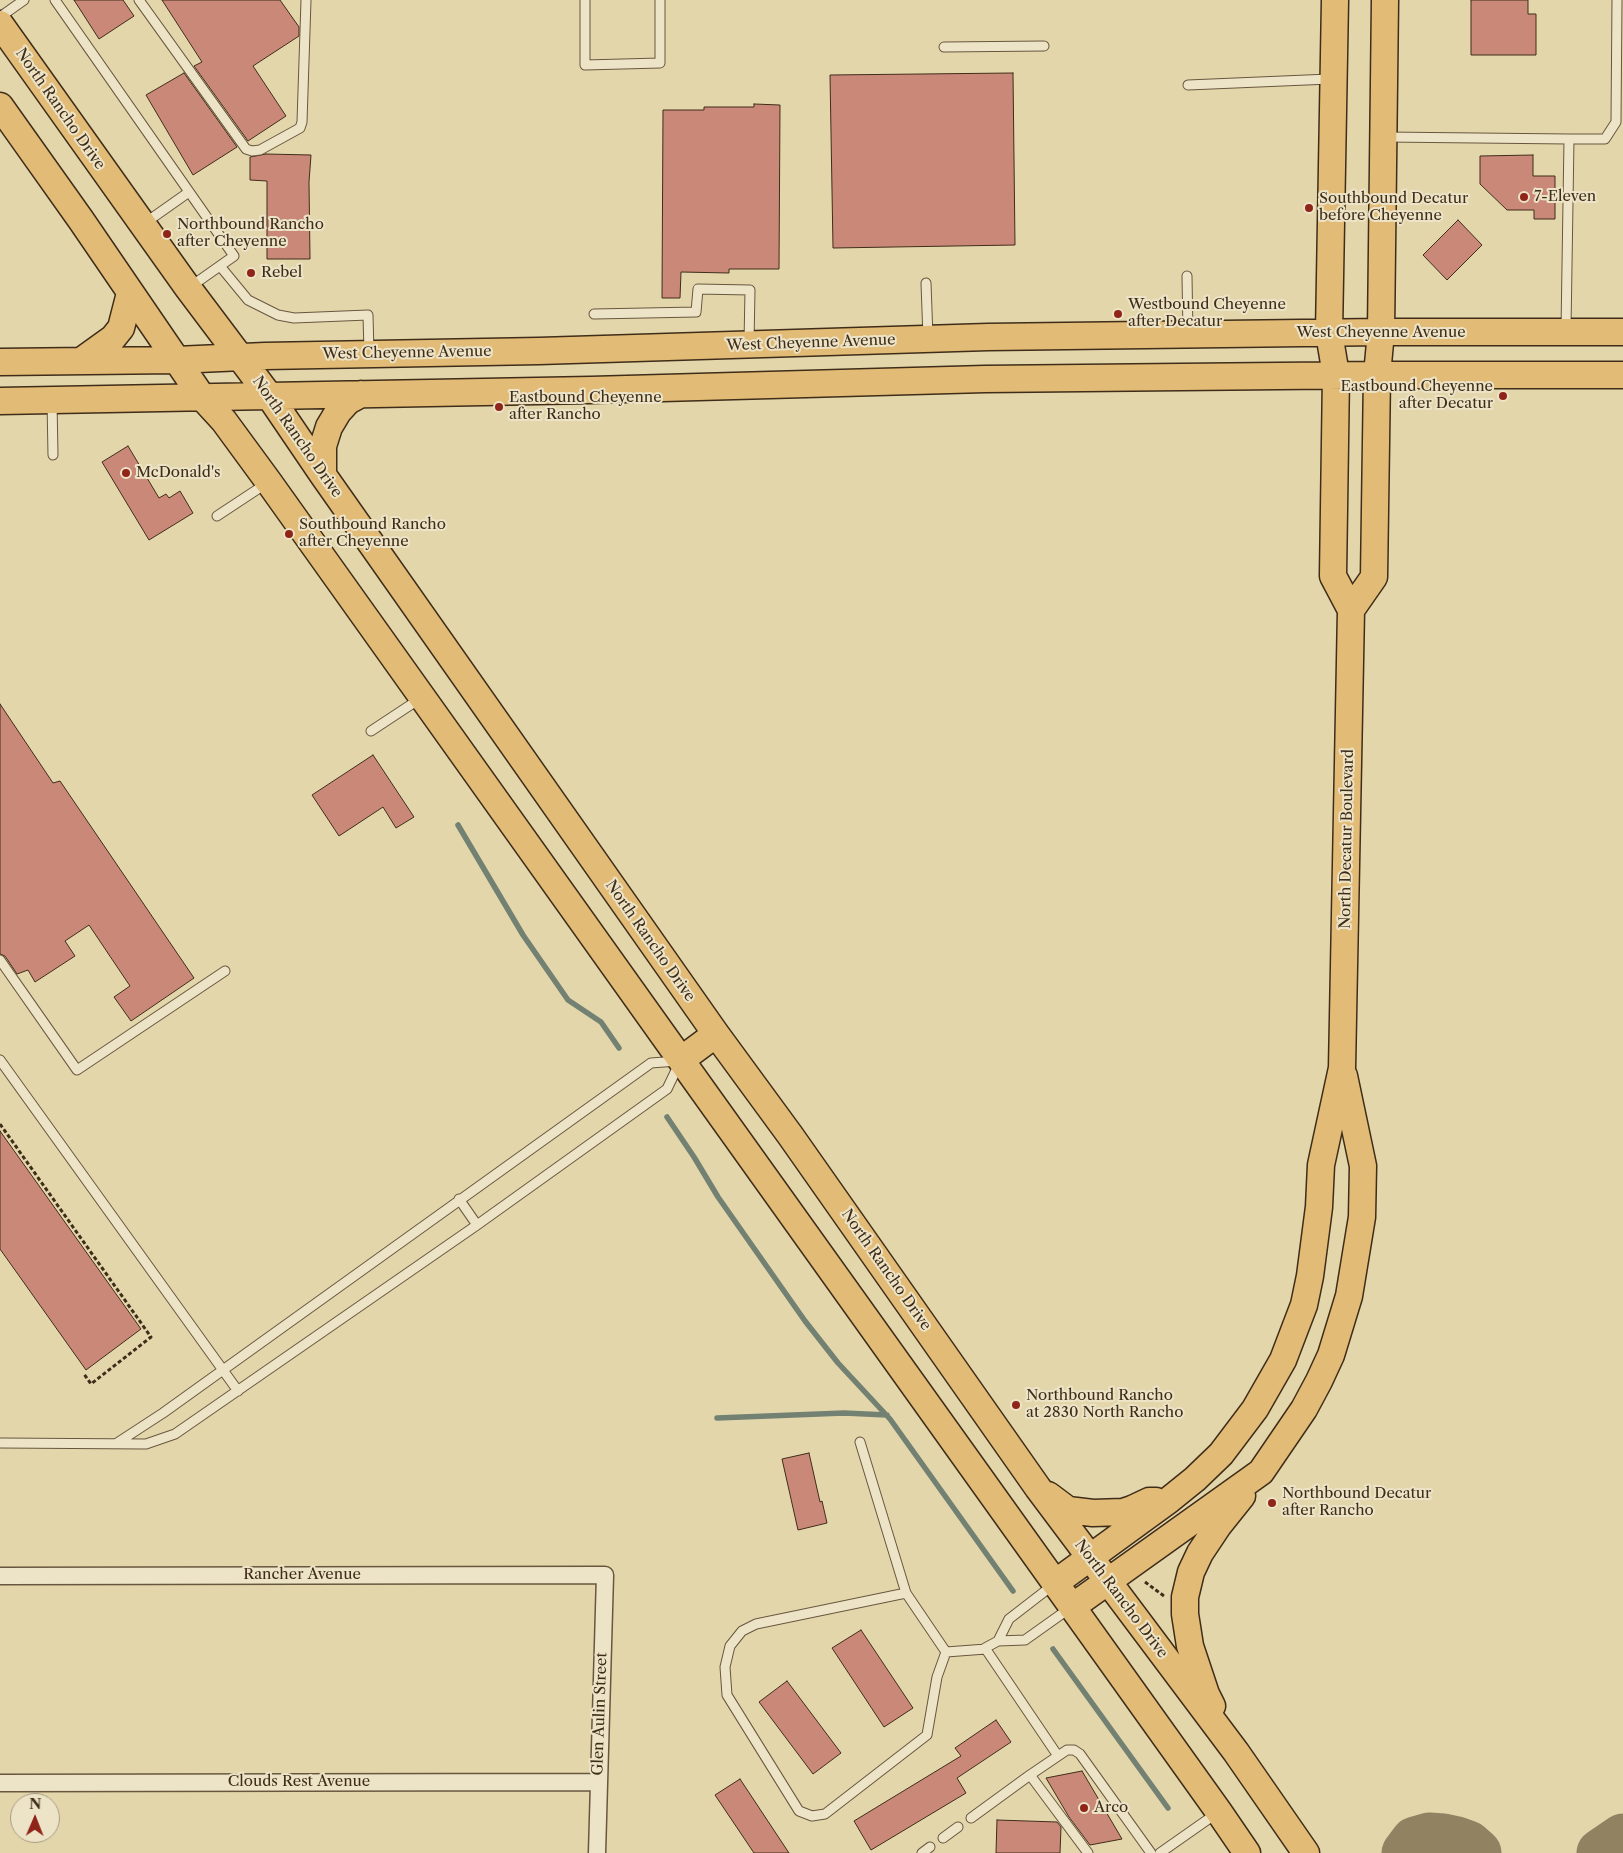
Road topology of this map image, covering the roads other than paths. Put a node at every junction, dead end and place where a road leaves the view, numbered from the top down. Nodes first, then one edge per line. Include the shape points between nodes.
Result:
1 (24, 0) edge
2 (55, 0) edge
3 (139, 0) edge
4 (306, 0) edge
5 (585, 0) edge
6 (660, 0) edge
7 (1335, 0) edge
8 (1385, 0) edge
9 (1617, 0) edge
10 (0, 17) edge
11 (0, 24) edge
12 (1044, 46) dead end
13 (944, 47) dead end
14 (1333, 79) junction
15 (1188, 85) dead end
16 (7, 121) edge
17 (1384, 137) junction
18 (1569, 139) junction
19 (189, 192) junction
20 (142, 225) junction
21 (220, 266) junction
22 (1187, 276) dead end
23 (926, 283) dead end
24 (188, 288) junction
25 (130, 293) junction
26 (594, 314) dead end
27 (1381, 332) junction
28 (1566, 332) junction
29 (1623, 332) edge
30 (1329, 333) junction
31 (1188, 335) junction
32 (928, 339) junction
33 (749, 344) junction
34 (369, 354) junction
35 (240, 357) junction
36 (176, 360) junction
37 (81, 361) junction
38 (0, 362) edge
39 (1377, 374) junction
40 (1336, 375) junction
41 (1623, 375) edge
42 (361, 394) junction
43 (202, 397) junction
44 (270, 397) junction
45 (0, 401) edge
46 (52, 401) junction
47 (53, 455) dead end
48 (323, 475) junction
49 (268, 482) junction
50 (217, 516) dead end
51 (1351, 610) junction
52 (422, 698) junction
53 (371, 731) dead end
54 (0, 960) edge
55 (225, 971) dead end
56 (716, 1034) junction
57 (0, 1060) edge
58 (680, 1060) junction
59 (1342, 1068) junction
60 (460, 1200) junction
61 (477, 1224) junction
62 (223, 1370) junction
63 (238, 1391) junction
64 (860, 1442) dead end
65 (0, 1443) edge
66 (117, 1443) junction
67 (1261, 1472) junction
68 (1038, 1488) junction
69 (1169, 1500) junction
70 (1091, 1558) junction
71 (605, 1575) joint
72 (0, 1576) edge
73 (1108, 1582) junction
74 (1055, 1583) junction
75 (906, 1594) junction
76 (1072, 1607) junction
77 (998, 1641) junction
78 (986, 1649) junction
79 (946, 1652) junction
80 (1236, 1752) junction
81 (1058, 1756) junction
82 (1030, 1775) junction
83 (0, 1782) edge
84 (598, 1782) junction
85 (1219, 1812) junction
86 (971, 1818) dead end
87 (958, 1827) dead end
88 (943, 1838) dead end
89 (597, 1853) edge
90 (1088, 1853) edge
91 (1152, 1853) edge
92 (1160, 1853) edge
93 (1247, 1853) edge
94 (1306, 1853) edge

1 - 10 lane
2 - 19 lane
3 - 4 lane via 246,149 252,151 260,150 300,128
5 - 6 lane via 585,65 660,63
7 - 14 main road, North Decatur Boulevard
8 - 17 main road
9 - 18 lane via 1616,122 1605,139
11 - 20 main road, North Rancho Drive
12 - 13 lane
14 - 15 lane
14 - 30 main road, North Decatur Boulevard
16 - 25 main road
17 - 18 lane
17 - 27 main road
18 - 28 lane
19 - 20 lane
19 - 21 lane via 234,256
20 - 24 main road, North Rancho Drive
21 - 24 lane
21 - 34 lane via 248,300 278,315 294,318 368,315
22 - 31 lane
23 - 32 lane
24 - 35 main road, North Rancho Drive
25 - 36 main road
25 - 37 main road via 121,328 113,338
26 - 33 lane via 696,312 698,289 750,290
27 - 28 main road, West Cheyenne Avenue
27 - 30 main road, West Cheyenne Avenue
27 - 39 main road
28 - 29 main road, West Cheyenne Avenue
30 - 31 main road, West Cheyenne Avenue
30 - 40 main road, North Decatur Boulevard
31 - 32 main road, West Cheyenne Avenue
32 - 33 main road, West Cheyenne Avenue
33 - 34 main road, West Cheyenne Avenue
34 - 35 main road, West Cheyenne Avenue
35 - 36 main road, West Cheyenne Avenue
35 - 44 main road, North Rancho Drive
36 - 37 main road, West Cheyenne Avenue
36 - 43 main road
37 - 38 main road, West Cheyenne Avenue
39 - 40 main road
39 - 41 main road
39 - 51 main road via 1374,577
40 - 42 main road via 985,379
40 - 51 main road, North Decatur Boulevard via 1333,576
42 - 44 main road
42 - 48 main road via 348,401 329,427 323,446
43 - 44 main road
43 - 46 main road
43 - 49 main road
44 - 48 main road, North Rancho Drive
45 - 46 main road
46 - 47 lane
48 - 56 main road, North Rancho Drive
49 - 50 lane
49 - 52 main road
51 - 59 main road, North Decatur Boulevard
52 - 53 lane
52 - 58 main road
54 - 55 lane via 77,1070
56 - 58 main road
56 - 68 main road, North Rancho Drive
57 - 62 lane
58 - 60 lane via 651,1064
58 - 61 lane via 667,1089
58 - 74 main road
59 - 67 main road, North Decatur Boulevard via 1363,1166 1362,1217 1355,1265 1340,1327 1319,1381
59 - 69 main road, North Decatur Boulevard via 1320,1165 1319,1207 1304,1305 1283,1360 1254,1410 1221,1454
60 - 61 lane
60 - 62 lane
61 - 63 lane
62 - 63 lane
62 - 66 lane
63 - 66 lane via 176,1434 146,1444
64 - 75 lane
65 - 66 lane
67 - 73 main road, North Decatur Boulevard
67 - 80 main road via 1200,1553 1185,1597 1186,1631 1195,1662 1206,1694
68 - 69 main road via 1068,1510 1079,1512 1123,1512 1149,1501
68 - 70 main road, North Rancho Drive
69 - 70 main road, North Decatur Boulevard
70 - 73 main road, North Rancho Drive
70 - 74 main road, North Decatur Boulevard
71 - 72 street, Rancher Avenue
71 - 84 street, Glen Aulin Street
73 - 76 main road, North Decatur Boulevard
73 - 80 main road, North Rancho Drive
74 - 76 main road
74 - 77 lane via 1009,1619
75 - 79 lane
75 - 79 lane via 756,1624 742,1631 730,1646 725,1667 727,1696 799,1811 812,1816 825,1814 927,1735 937,1677
76 - 77 lane via 1026,1640
76 - 85 main road
77 - 78 lane
78 - 79 lane
78 - 81 lane
80 - 94 main road, North Rancho Drive
81 - 82 lane
81 - 91 lane via 1067,1750 1080,1754
82 - 86 lane
82 - 90 lane
83 - 84 street, Clouds Rest Avenue
84 - 89 street, Glen Aulin Street
85 - 92 lane
85 - 93 main road
87 - 88 lane

